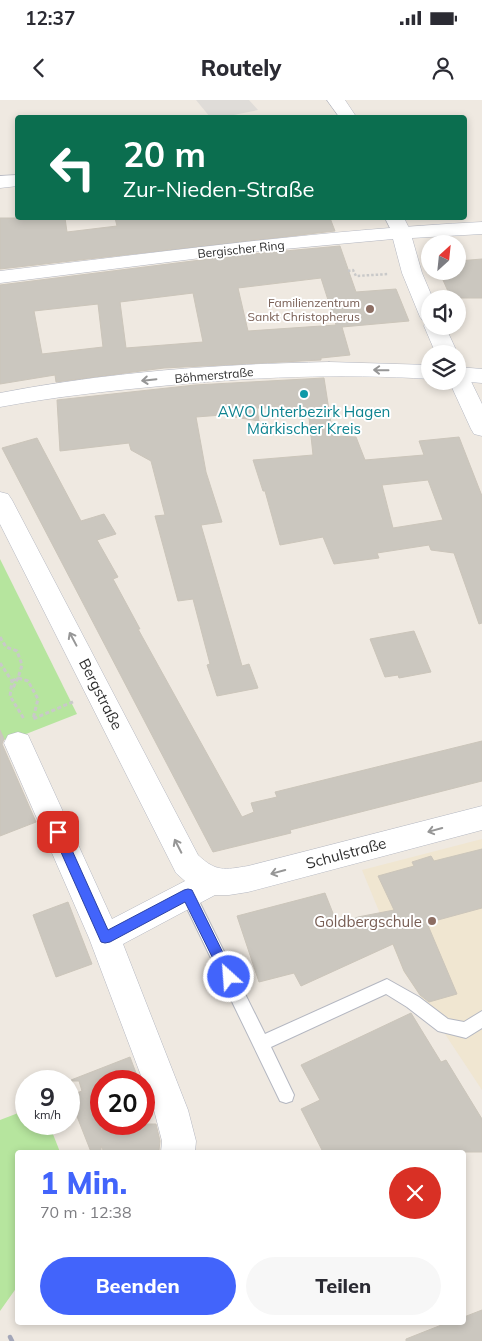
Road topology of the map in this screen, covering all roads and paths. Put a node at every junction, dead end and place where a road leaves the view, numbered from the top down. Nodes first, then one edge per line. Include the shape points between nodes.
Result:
1 (336, 100) edge
2 (347, 115) edge
3 (15, 180) edge
4 (0, 182) edge
5 (398, 225) edge
6 (482, 228) edge
7 (348, 270) dead end
8 (412, 273) junction
9 (0, 277) edge
10 (421, 295) edge
11 (421, 372) edge
12 (466, 375) edge
13 (482, 376) edge
14 (465, 390) edge
15 (0, 400) edge
16 (482, 429) edge
17 (0, 500) edge
18 (0, 637) edge
19 (6, 647) junction
20 (0, 649) edge
21 (0, 662) edge
22 (18, 678) junction
23 (12, 681) junction
24 (10, 696) junction
25 (71, 702) dead end
26 (18, 744) joint
27 (482, 818) edge
28 (199, 888) junction
29 (105, 938) junction
30 (482, 1019) edge
31 (261, 1044) junction
32 (286, 1095) dead end
33 (178, 1150) edge

1 - 2 street
3 - 4 street
5 - 6 street, Bergischer Ring
5 - 8 street
5 - 9 street, Bergischer Ring via 252,247
7 - 8 path via 353,270 356,276
8 - 10 street
11 -> 15 street, Böhmerstraße via 300,368 48,390
12 - 13 street
14 - 16 street
28 -> 17 street, Bergstraße
18 - 19 path
19 - 20 path
19 - 22 path via 17,651 22,665
21 - 23 path
22 - 23 path
22 - 24 path
22 - 25 path via 28,681 38,699 32,719
23 - 24 path
24 - 26 path via 29,726
26 - 29 street
27 -> 28 street, Schulstraße via 248,880
28 - 29 street
28 - 31 lane
29 - 33 street via 171,1110
30 - 31 lane via 466,1030 444,1026 387,986
31 - 32 lane

